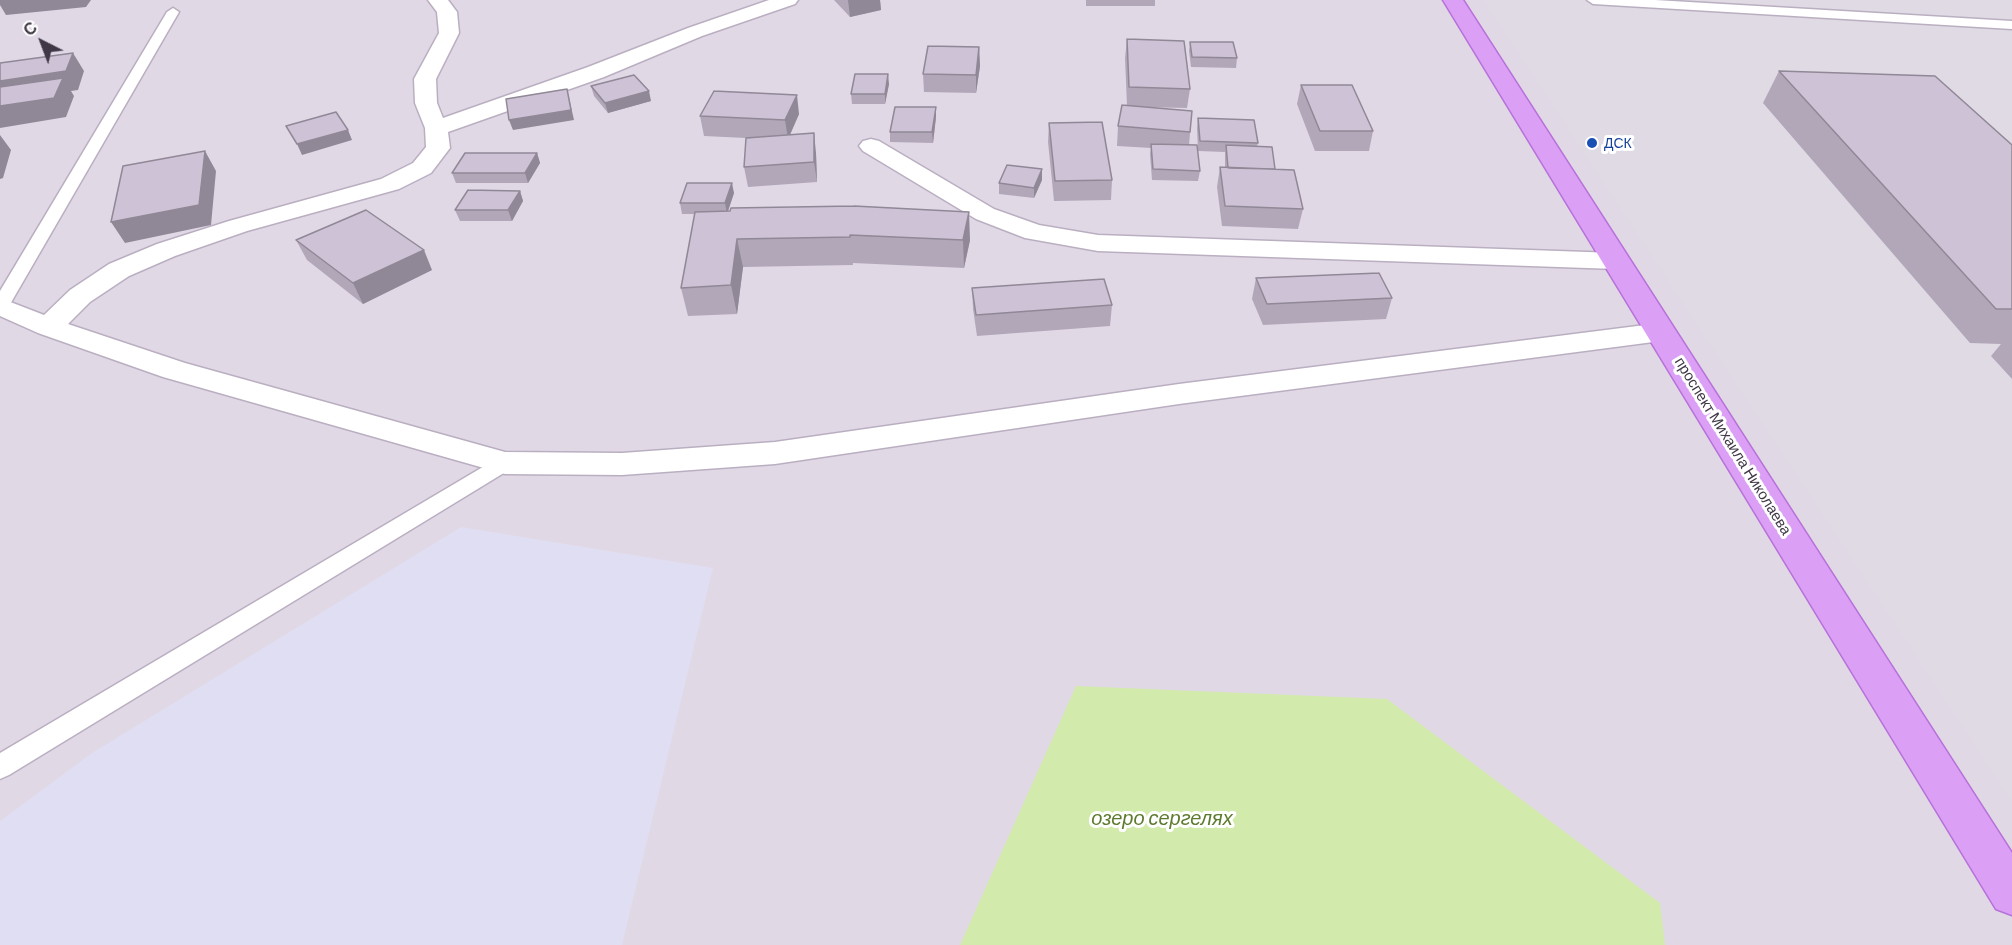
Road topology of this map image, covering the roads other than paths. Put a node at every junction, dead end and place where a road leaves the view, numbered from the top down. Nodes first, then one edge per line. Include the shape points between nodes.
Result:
1 (438, 0) edge
2 (788, 0) edge
3 (1453, 0) edge
4 (1593, 0) edge
5 (173, 12) dead end
6 (2012, 25) edge
7 (436, 128) junction
8 (871, 146) dead end
9 (1616, 261) junction
10 (0, 306) edge
11 (48, 327) junction
12 (1661, 332) junction
13 (505, 463) junction
14 (0, 767) edge
15 (2012, 893) edge

1 - 7 street via 447,12 449,33 425,79 426,103
2 - 7 street
3 - 9 main road, проспект Михаила Николаева
4 - 6 lane
5 - 10 lane
7 - 11 street via 438,148 422,168 390,184 166,250 119,270 80,296
8 - 9 street via 985,214 1034,232 1098,243
9 - 12 main road, проспект Михаила Николаева
10 - 11 street
11 - 13 street via 174,370
12 - 13 street via 1179,394 775,453 622,464
12 - 15 main road, проспект Михаила Николаева
13 - 14 lane

